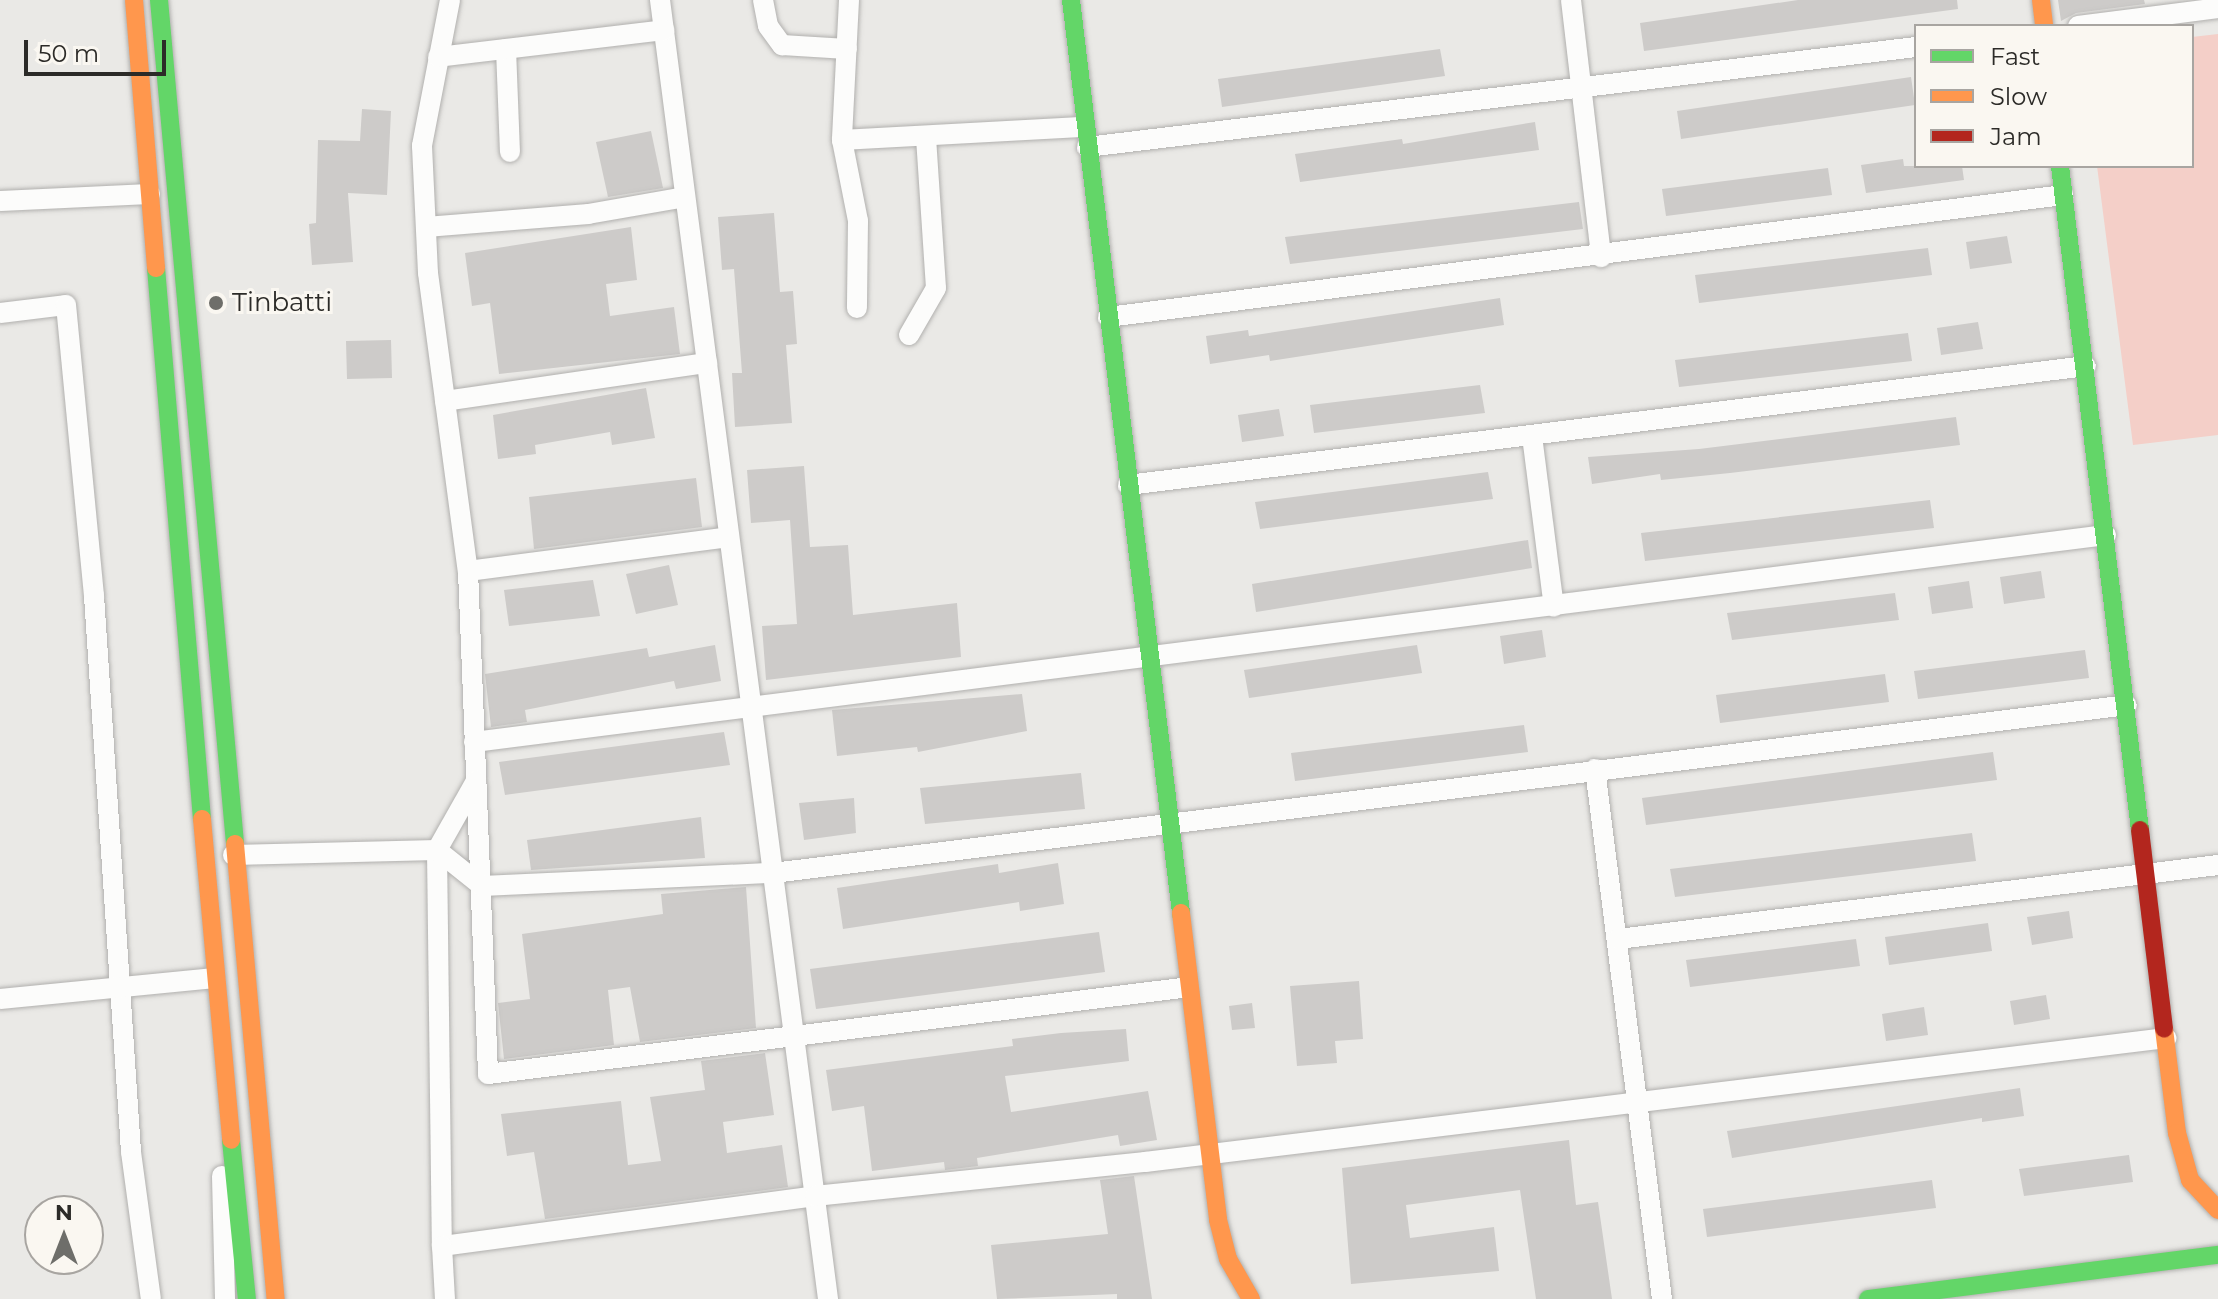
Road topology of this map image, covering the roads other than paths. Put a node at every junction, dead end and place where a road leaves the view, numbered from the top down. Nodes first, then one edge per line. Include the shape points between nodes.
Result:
1 (134, 0) edge
2 (159, 0) edge
3 (450, 0) edge
4 (660, 0) edge
5 (763, 0) edge
6 (849, 0) edge
7 (1071, 0) edge
8 (1571, 0) edge
9 (2041, 0) edge
10 (2218, 8) edge
11 (2044, 24) edge
12 (2094, 24) edge
13 (664, 30) junction
14 (1914, 47) edge
15 (506, 49) junction
16 (847, 49) junction
17 (438, 57) junction
18 (1582, 90) junction
19 (926, 136) junction
20 (1086, 137) junction
21 (842, 140) junction
22 (510, 152) dead end
23 (2060, 168) edge
24 (150, 194) junction
25 (2063, 195) junction
26 (685, 197) junction
27 (0, 201) edge
28 (426, 227) junction
29 (1601, 257) junction
30 (857, 308) dead end
31 (0, 313) edge
32 (1108, 317) junction
33 (909, 335) dead end
34 (707, 363) junction
35 (2086, 366) junction
36 (445, 401) junction
37 (1532, 436) junction
38 (1128, 485) junction
39 (2106, 535) junction
40 (729, 537) junction
41 (468, 571) junction
42 (1554, 607) junction
43 (1149, 655) junction
44 (751, 705) junction
45 (2127, 705) junction
46 (474, 742) junction
47 (1595, 769) junction
48 (476, 781) junction
49 (1168, 821) junction
50 (437, 850) junction
51 (233, 855) junction
52 (2218, 865) edge
53 (2147, 872) junction
54 (773, 873) junction
55 (482, 886) junction
56 (1618, 939) junction
57 (215, 978) junction
58 (120, 987) junction
59 (1189, 987) junction
60 (0, 999) edge
61 (794, 1037) junction
62 (2167, 1038) junction
63 (222, 1060) junction
64 (1634, 1104) junction
65 (1210, 1152) junction
66 (815, 1196) junction
67 (2218, 1210) edge
68 (442, 1246) junction
69 (2218, 1255) edge
70 (2007, 1290) edge
71 (1248, 1298) edge
72 (151, 1299) edge
73 (225, 1299) edge
74 (247, 1299) edge
75 (276, 1299) edge
76 (445, 1299) edge
77 (828, 1299) edge
78 (1662, 1299) edge
79 (1868, 1299) edge

1 - 24 main road
2 - 51 main road via 169,117 192,181 206,305 214,464 206,526
3 - 17 street
4 - 13 street
5 - 16 street via 768,26 782,45
6 - 16 street
7 - 20 main road
8 - 18 street
9 - 11 main road
10 - 12 street
13 - 15 street
13 - 26 street
14 - 18 street
15 - 17 street
15 - 22 street
16 - 21 street
17 - 28 street via 422,146
18 - 20 street
18 - 29 street
19 - 20 street
19 - 21 street
19 - 33 street via 936,288
20 - 32 main road
21 - 30 street via 860,235 854,270
23 - 25 main road
24 - 27 street
24 - 57 main road
25 - 29 street
25 - 35 main road
26 - 28 street via 588,214
26 - 34 street
28 - 36 street
29 - 32 street
31 - 58 street via 66,305 94,596
32 - 38 main road
34 - 36 street
34 - 40 street
35 - 37 street
35 - 39 main road
36 - 41 street
37 - 38 street
37 - 42 street
38 - 43 main road
39 - 42 street
39 - 45 main road
40 - 41 street
40 - 44 street
41 - 46 street
42 - 43 street
43 - 44 street
43 - 49 main road
44 - 46 street
44 - 54 street
45 - 47 street
45 - 53 main road
46 - 48 street
47 - 49 street
47 - 56 street
48 - 50 street
48 - 55 street
49 - 54 street
49 - 59 main road
50 - 51 street
50 - 55 street
50 - 68 street
51 - 75 main road
52 - 53 street
53 - 56 street
53 - 62 main road
54 - 55 street
54 - 61 street
55 - 61 street via 488,1074
56 - 64 street
57 - 58 street
57 - 63 main road
58 - 60 street
58 - 72 street via 131,1152
59 - 61 street
59 - 65 main road
61 - 66 street
62 - 64 street
62 - 67 main road via 2184,1165 2197,1190
63 - 73 street
63 - 74 main road
64 - 65 street
64 - 78 street
65 - 66 street
65 - 71 main road via 1222,1239
66 - 68 street
66 - 77 street
68 - 76 street
69 - 70 main road
70 - 79 main road

